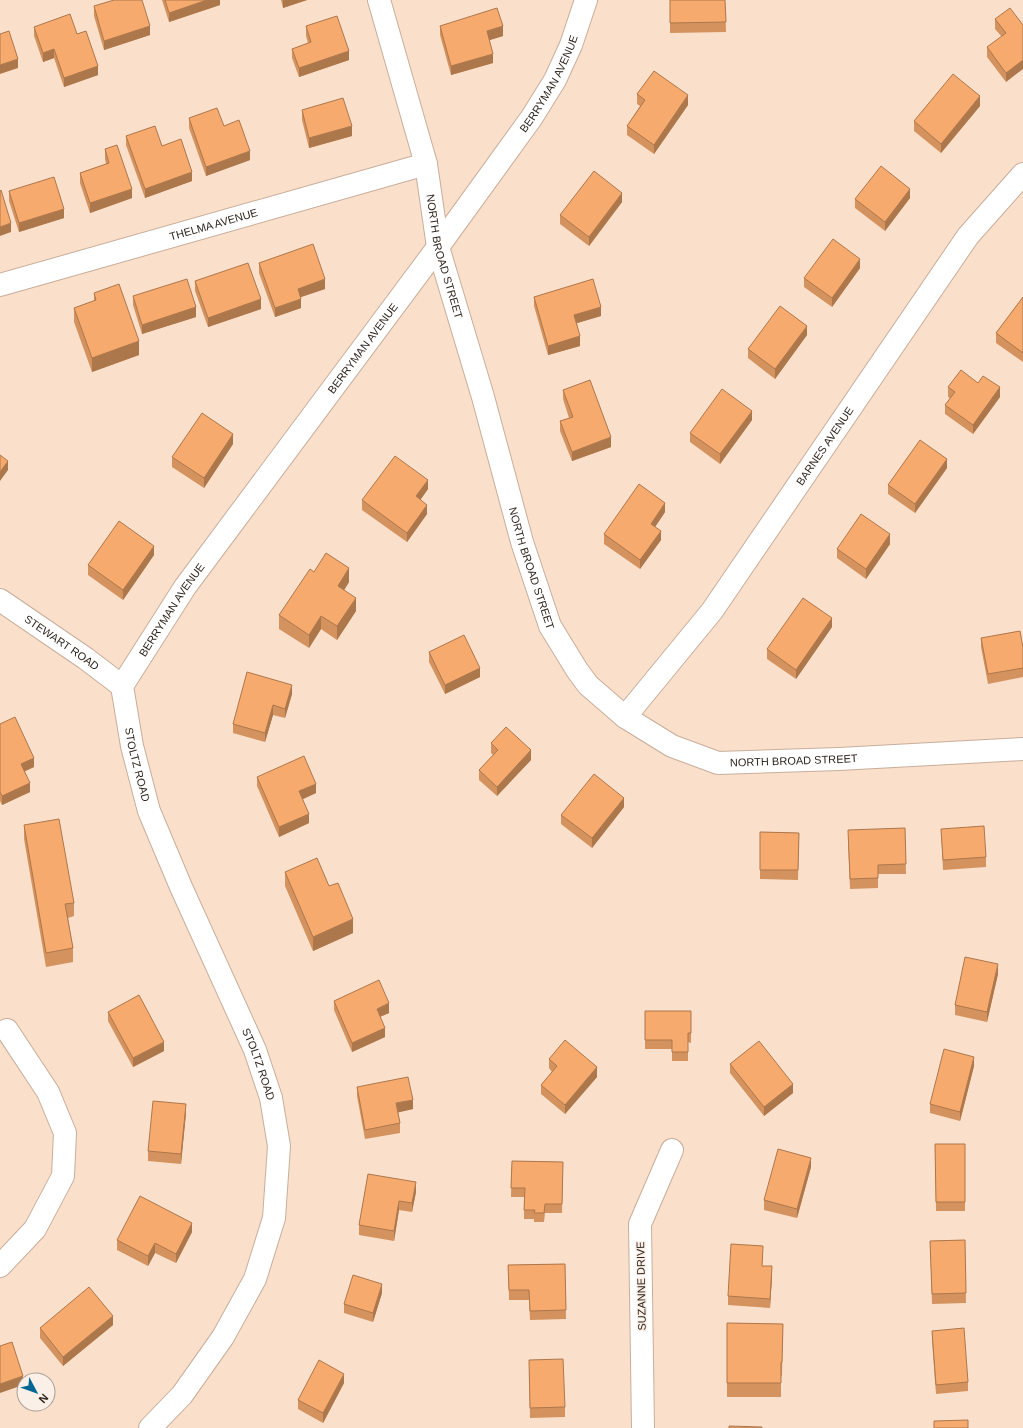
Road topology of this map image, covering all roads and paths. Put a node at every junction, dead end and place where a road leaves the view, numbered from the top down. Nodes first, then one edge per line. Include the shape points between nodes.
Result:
1 (379, 0) edge
2 (586, 0) edge
3 (426, 164) junction
4 (1023, 174) edge
5 (438, 248) junction
6 (0, 285) edge
7 (0, 600) edge
8 (122, 686) junction
9 (625, 717) junction
10 (1023, 749) edge
11 (7, 1030) dead end
12 (672, 1150) dead end
13 (0, 1266) edge
14 (150, 1428) edge
15 (643, 1428) edge

1 - 3 street, NORTH BROAD STREET
2 - 5 street, BERRYMAN AVENUE via 571,45 555,80 532,117
3 - 5 street, NORTH BROAD STREET
3 - 6 street, THELMA AVENUE
4 - 9 street, BARNES AVENUE via 968,236 712,611
5 - 8 street, BERRYMAN AVENUE via 185,587
5 - 9 street, NORTH BROAD STREET via 483,397 522,542 550,626 588,685
7 - 8 street, STEWART ROAD
8 - 14 street, STOLTZ ROAD via 132,746 149,811 255,1050 272,1098 279,1146 274,1218 255,1279 223,1337 182,1395
9 - 10 street, NORTH BROAD STREET via 672,746 718,763
11 - 13 street via 48,1092 65,1133 63,1176 35,1229
12 - 15 street, SUZANNE DRIVE via 640,1224

